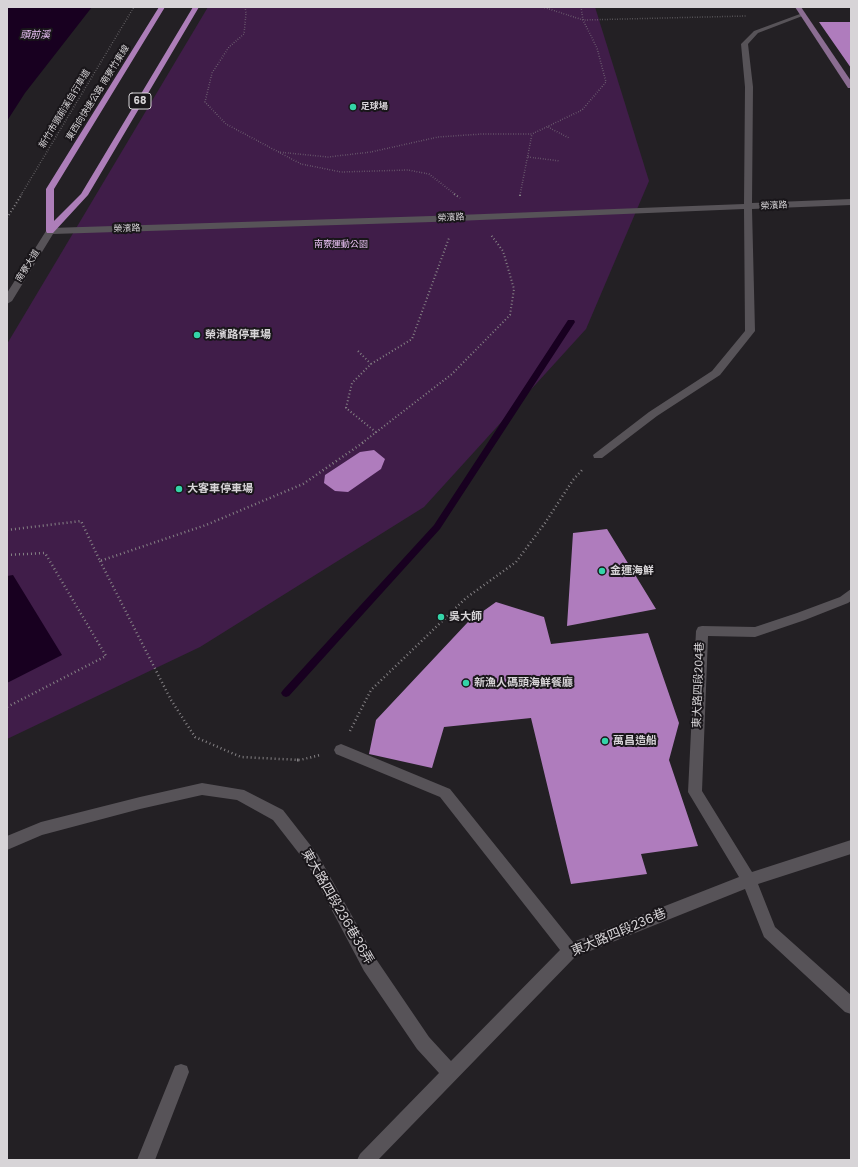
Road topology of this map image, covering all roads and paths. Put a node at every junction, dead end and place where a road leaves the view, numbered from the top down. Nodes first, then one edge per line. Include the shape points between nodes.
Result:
1 (134, 7) edge
2 (162, 7) edge
3 (196, 7) edge
4 (245, 7) edge
5 (543, 7) edge
6 (581, 7) edge
7 (800, 11) edge
8 (747, 16) dead end
9 (583, 20) junction
10 (851, 86) edge
11 (548, 127) junction
12 (532, 134) junction
13 (569, 138) dead end
14 (275, 151) junction
15 (528, 157) junction
16 (560, 161) dead end
17 (429, 174) dead end
18 (520, 198) dead end
19 (851, 202) edge
20 (748, 207) junction
21 (7, 218) edge
22 (50, 231) junction
23 (451, 232) dead end
24 (514, 288) dead end
25 (7, 301) edge
26 (358, 351) dead end
27 (371, 364) junction
28 (377, 433) junction
29 (598, 455) joint
30 (7, 530) edge
31 (7, 555) edge
32 (100, 561) junction
33 (851, 594) edge
34 (7, 707) edge
35 (341, 750) junction
36 (7, 844) edge
37 (851, 847) edge
38 (749, 880) junction
39 (570, 951) junction
40 (851, 1006) edge
41 (181, 1072) dead end
42 (450, 1074) junction
43 (146, 1160) edge
44 (366, 1160) edge

1 - 21 path, 新竹市頭前溪自行車道
2 - 22 highway, 東西向快速公路 南寮竹東線 via 50,189
3 - 22 highway, 68 via 84,195
4 - 14 path via 244,34 229,47 212,73 205,102 226,124
5 - 9 path
6 - 9 path
7 - 10 main road
7 - 20 street via 756,32 744,44 749,87
8 - 9 path
9 - 11 path via 597,48 606,82 582,110
11 - 12 path
11 - 13 path
12 - 14 path via 438,137 371,152 328,157
12 - 15 path
14 - 17 path via 301,164 341,172 408,170
15 - 16 path
15 - 18 path
19 - 20 street, 榮濱路
20 - 22 street, 榮濱路
20 - 29 street via 750,331 716,373 653,414
22 - 25 street, 南寮大道
23 - 27 path via 412,339
24 - 28 path via 510,315 452,374
26 - 27 path
27 - 28 path via 352,383 346,408
28 - 32 path via 303,484 206,525
29 - 35 path via 573,480 516,562 466,598 371,690
30 - 32 path via 82,521
31 - 34 path via 45,553 106,656
32 - 35 path via 171,700 195,737 241,757 300,760
33 - 38 street, 東大路四段204巷 via 844,600 755,632 702,631 695,792
35 - 39 street via 446,793
36 - 42 street, 東大路四段236巷36弄 via 41,829 195,791 239,794 278,815 313,860 370,965 423,1043
37 - 38 street, 東大路四段236巷
38 - 39 street, 東大路四段236巷
38 - 40 street via 769,932
39 - 42 street, 東大路四段236巷
41 - 43 street
42 - 44 street, 東大路四段236巷

